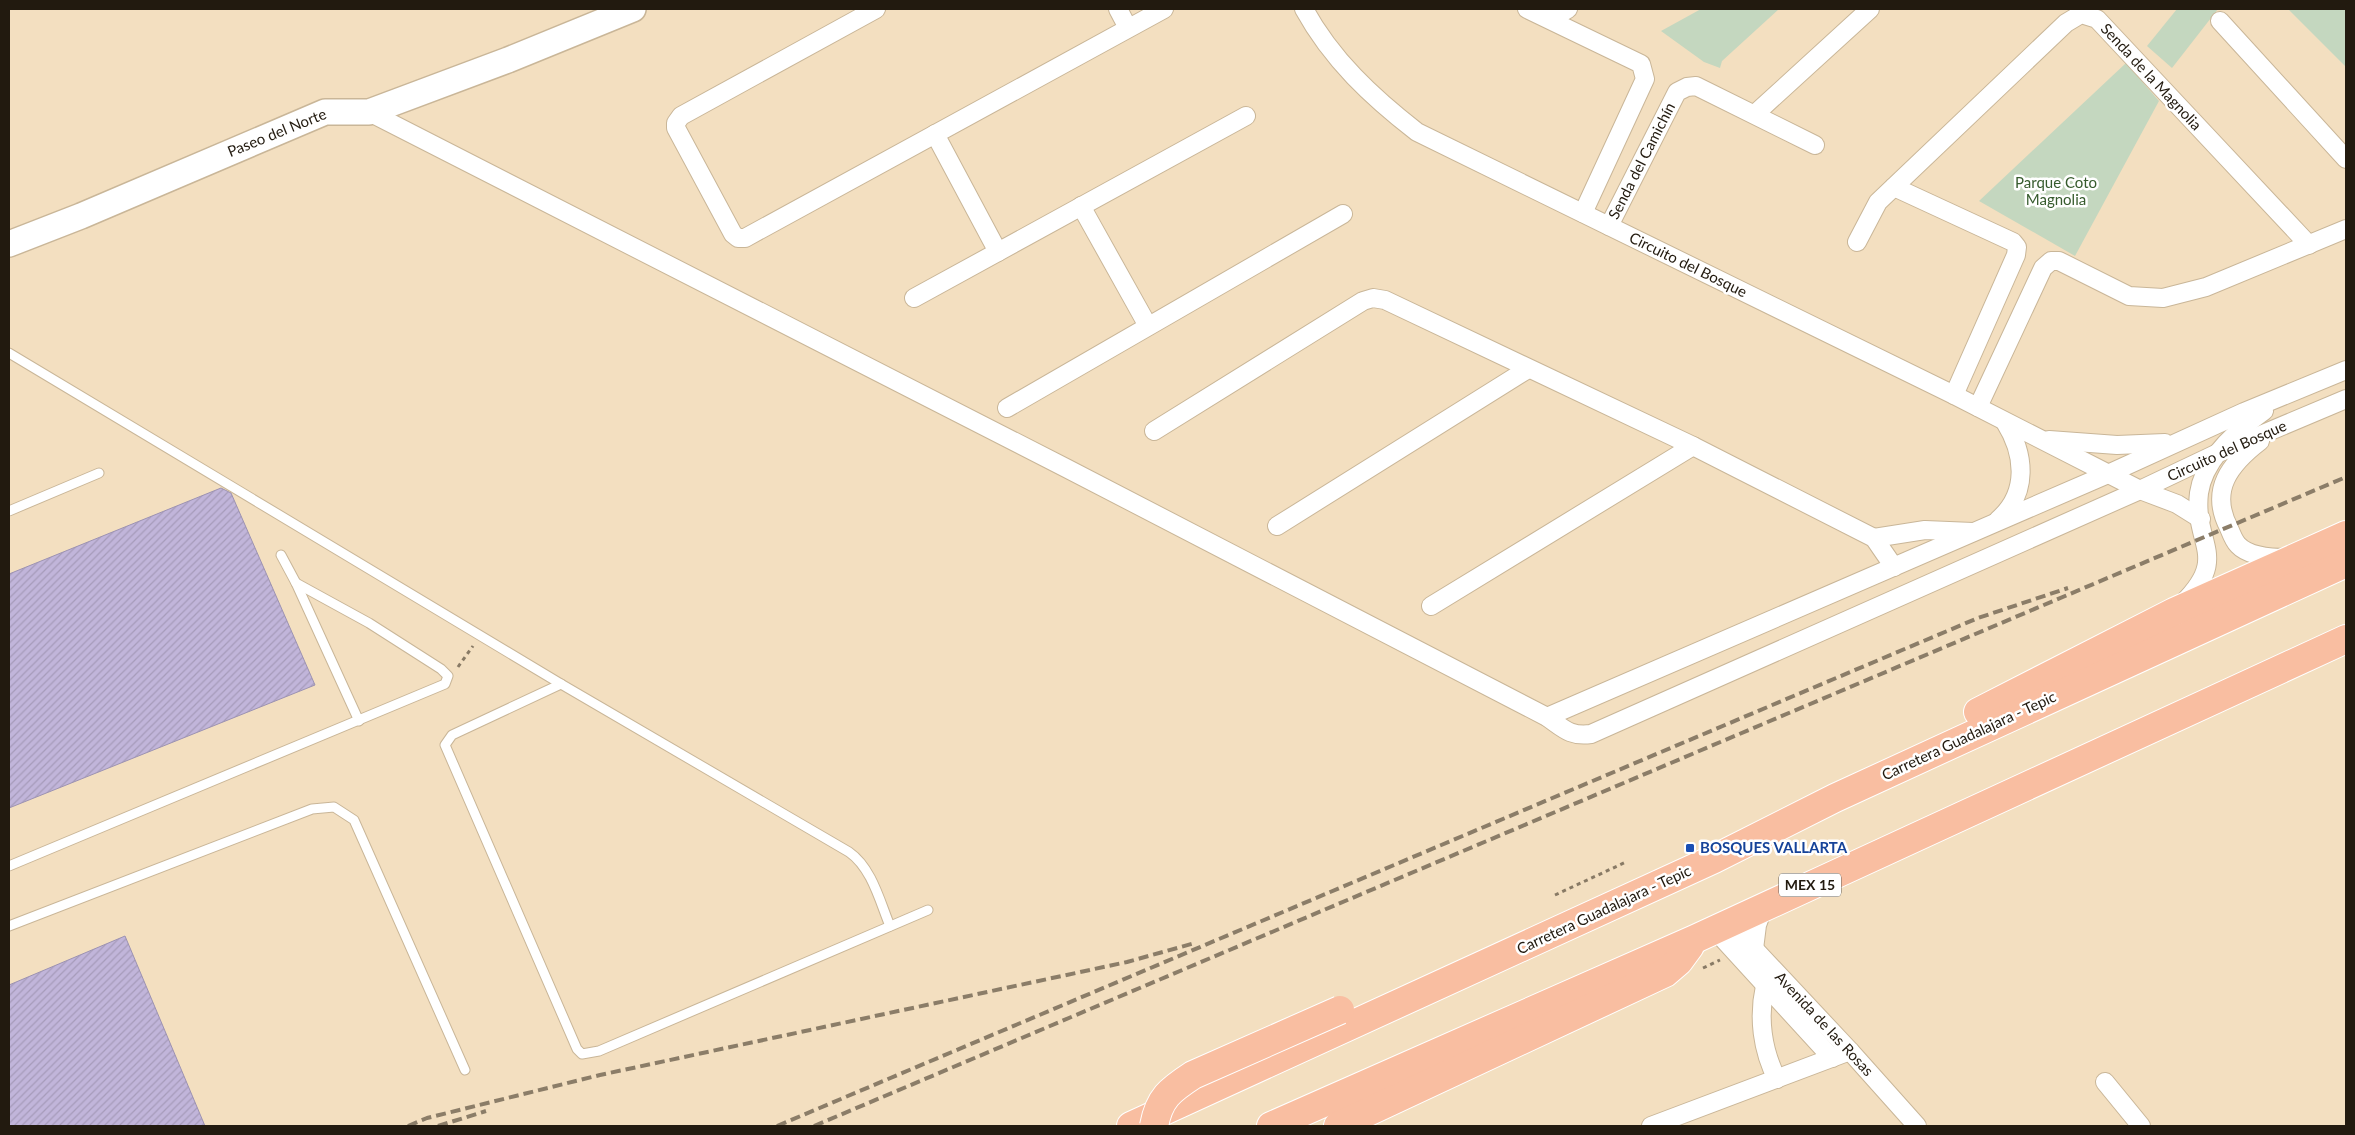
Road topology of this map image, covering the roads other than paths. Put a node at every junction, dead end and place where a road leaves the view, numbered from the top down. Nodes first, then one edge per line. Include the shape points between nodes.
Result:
1 (633, 9) edge
2 (876, 9) edge
3 (1118, 9) edge
4 (1164, 9) edge
5 (1304, 9) edge
6 (1527, 9) edge
7 (1568, 9) edge
8 (1870, 9) edge
9 (1552, 19) junction
10 (2220, 21) dead end
11 (1128, 28) junction
12 (369, 112) junction
13 (1755, 114) junction
14 (1246, 116) dead end
15 (935, 134) junction
16 (1815, 146) dead end
17 (2346, 159) edge
18 (1894, 187) junction
19 (1082, 206) junction
20 (1583, 213) junction
21 (1343, 214) dead end
22 (1609, 226) junction
23 (2346, 229) edge
24 (1857, 242) dead end
25 (9, 244) edge
26 (2309, 245) junction
27 (998, 252) junction
28 (914, 298) dead end
29 (1148, 326) junction
30 (9, 353) edge
31 (1528, 368) junction
32 (2346, 370) edge
33 (2290, 394) junction
34 (1954, 395) junction
35 (2346, 399) edge
36 (1007, 408) dead end
37 (1978, 408) junction
38 (2005, 422) junction
39 (2277, 428) junction
40 (1154, 431) dead end
41 (2189, 437) junction
42 (2038, 439) junction
43 (1693, 446) junction
44 (2218, 453) junction
45 (99, 473) dead end
46 (2108, 474) junction
47 (2140, 490) junction
48 (9, 511) edge
49 (2201, 520) junction
50 (1995, 523) junction
51 (1277, 526) dead end
52 (1976, 532) junction
53 (2346, 535) edge
54 (1874, 538) junction
55 (281, 555) dead end
56 (2304, 555) junction
57 (2346, 563) edge
58 (1894, 567) junction
59 (296, 583) junction
60 (1431, 606) dead end
61 (2174, 612) junction
62 (2346, 639) edge
63 (562, 684) junction
64 (1547, 717) junction
65 (359, 721) junction
66 (1835, 798) junction
67 (9, 866) edge
68 (1658, 884) junction
69 (1764, 906) junction
70 (928, 910) dead end
71 (9, 926) edge
72 (890, 926) junction
73 (1713, 930) junction
74 (1754, 949) junction
75 (1765, 986) junction
76 (1850, 1051) junction
77 (1832, 1058) junction
78 (465, 1070) dead end
79 (1777, 1079) junction
80 (2105, 1082) dead end
81 (1131, 1126) edge
82 (1154, 1126) edge
83 (1271, 1126) edge
84 (1338, 1126) edge
85 (1651, 1126) edge
86 (1917, 1126) edge
87 (2142, 1126) edge

1 - 12 street, Paseo del Norte
2 - 15 street via 681,116 676,128 738,238 745,238
3 - 11 street
4 - 11 street
5 - 20 street, Circuito del Bosque via 1341,65 1378,102 1417,132
6 - 9 street, Senda del Camichín
7 - 9 street
8 - 13 street
9 - 20 street, Senda del Camichín via 1641,64 1644,71 1645,78
10 - 17 street
11 - 15 street
12 - 25 street, Paseo del Norte via 325,112
12 - 64 street
13 - 16 street, Senda del Camichín
13 - 22 street, Senda del Camichín via 1696,86 1677,92
14 - 19 street
15 - 27 street
18 - 24 street, Senda de la Magnolia via 1878,202
18 - 26 street, Senda de la Magnolia via 2066,22 2081,14 2096,19
18 - 34 street via 2013,242 2017,248
19 - 27 street
19 - 29 street
20 - 22 street, Circuito del Bosque
21 - 29 street
22 - 34 street, Circuito del Bosque
23 - 26 street
26 - 37 street via 2206,287 2163,298 2129,296 2059,261 2050,262 2043,268
27 - 28 street
29 - 36 street
30 - 63 lane
31 - 40 street via 1385,300 1374,298 1362,302
31 - 43 street
31 - 51 street
32 - 33 street, Circuito del Bosque
33 - 41 street, Circuito del Bosque
33 - 44 street via 2250,421
34 - 37 street, Circuito del Bosque
35 - 39 street, Circuito del Bosque
37 - 38 street, Circuito del Bosque
38 - 42 street, Circuito del Bosque
38 - 50 street via 2021,456 2021,475 2009,511
39 - 44 street, Circuito del Bosque
39 - 56 street via 2245,452 2229,471 2220,502 2223,518 2238,545 2256,555 2272,558
41 - 42 street via 2156,445 2117,446
41 - 46 street, Circuito del Bosque
42 - 46 street, Circuito del Bosque
43 - 54 street
43 - 60 street
44 - 47 street, Circuito del Bosque
44 - 49 street via 2201,483 2198,504
45 - 48 lane
46 - 47 street, Circuito del Bosque
46 - 50 street
47 - 49 street via 2178,504
47 - 64 street via 1590,734 1570,734
49 - 61 street via 2207,565 2199,586
50 - 52 street
52 - 54 street via 1925,530
52 - 58 street
53 - 56 highway
54 - 58 street
55 - 59 lane
56 - 61 highway
57 - 66 highway, Carretera Guadalajara - Tepic
58 - 64 street
59 - 65 lane
59 - 65 lane via 369,623 448,676 444,684
61 - 66 highway via 1948,728
62 - 69 highway, MEX 15
63 - 72 lane via 859,859
63 - 72 lane via 452,735 446,745 577,1049 582,1054 599,1051
65 - 67 lane
66 - 68 highway, Carretera Guadalajara - Tepic via 1714,860
68 - 81 highway, Carretera Guadalajara - Tepic
68 - 82 highway, bridge via 1580,903 1186,1080 1162,1101
69 - 73 highway, MEX 15
69 - 74 street via 1757,925
70 - 72 lane
71 - 78 lane via 312,808 334,807 354,820
73 - 74 street, Avenida de las Rosas
73 - 75 street
73 - 83 highway, MEX 15
73 - 84 highway via 1665,973
74 - 76 street, Avenida de las Rosas
75 - 77 street
75 - 79 street via 1761,1026 1770,1066
76 - 77 street
76 - 86 street, Avenida de las Rosas
77 - 79 street
79 - 85 street
80 - 87 street

